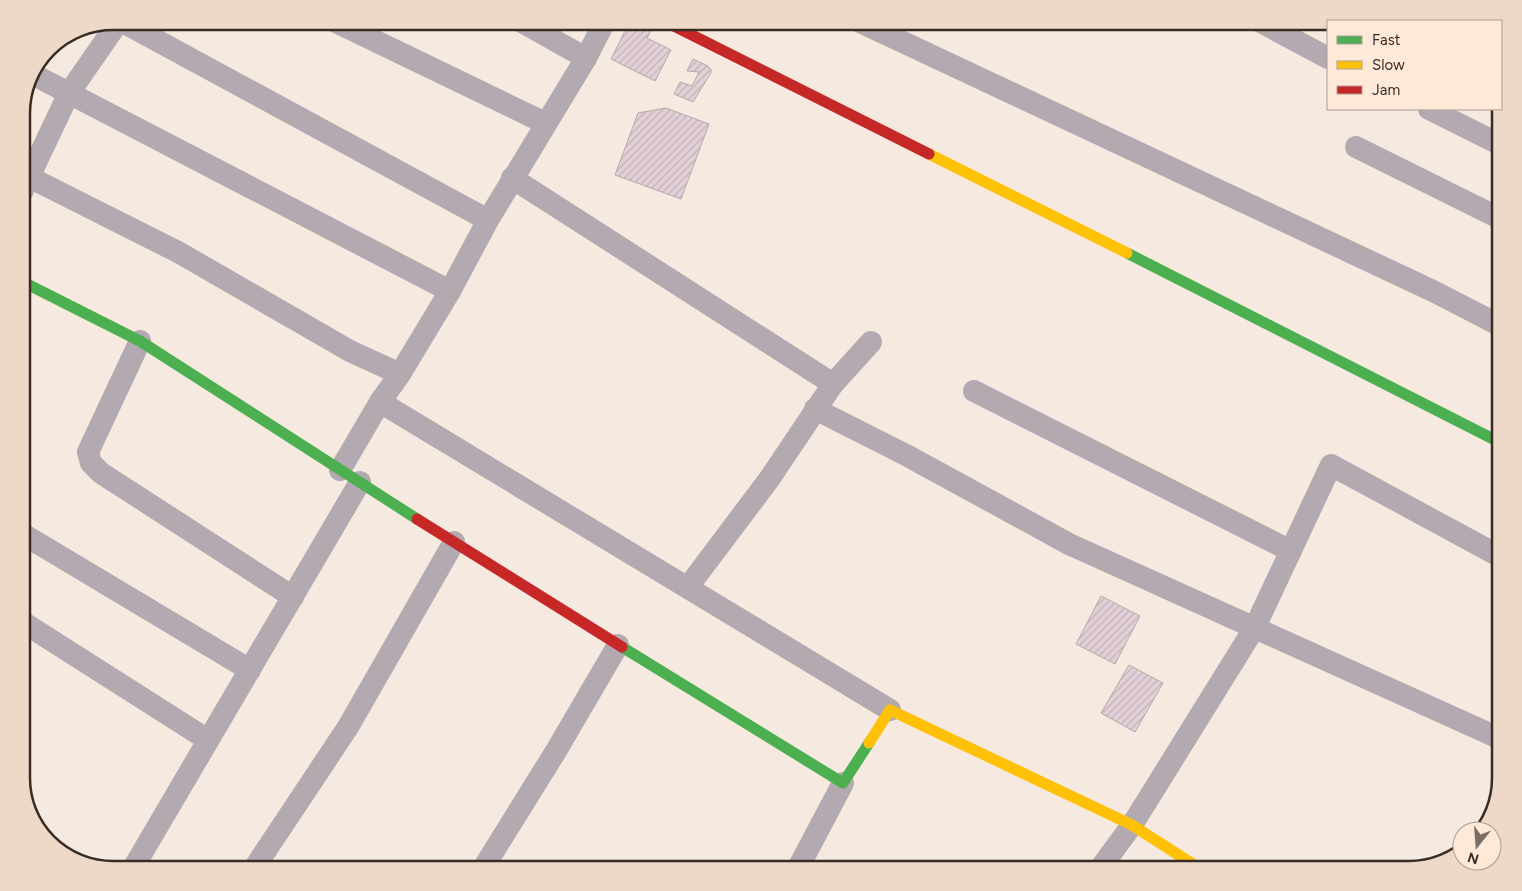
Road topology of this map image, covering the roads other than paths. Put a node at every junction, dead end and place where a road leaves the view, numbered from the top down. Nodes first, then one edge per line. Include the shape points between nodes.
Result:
1 (114, 30) edge
2 (137, 30) edge
3 (353, 30) edge
4 (536, 30) edge
5 (601, 30) edge
6 (682, 30) edge
7 (877, 30) edge
8 (1276, 30) edge
9 (1327, 57) edge
10 (586, 58) junction
11 (38, 77) edge
12 (70, 93) junction
13 (1431, 110) edge
14 (546, 123) junction
15 (1492, 140) edge
16 (1356, 147) dead end
17 (30, 170) edge
18 (512, 178) junction
19 (30, 184) edge
20 (1492, 215) edge
21 (488, 220) junction
22 (30, 286) edge
23 (450, 291) junction
24 (1492, 321) edge
25 (140, 341) junction
26 (871, 342) dead end
27 (400, 374) junction
28 (832, 384) junction
29 (974, 391) dead end
30 (380, 402) junction
31 (815, 409) junction
32 (1492, 438) edge
33 (340, 470) junction
34 (360, 482) junction
35 (30, 538) edge
36 (454, 542) junction
37 (1291, 551) junction
38 (1492, 552) edge
39 (688, 588) junction
40 (293, 597) junction
41 (30, 627) edge
42 (1255, 627) junction
43 (618, 645) junction
44 (250, 670) junction
45 (890, 710) junction
46 (1492, 735) edge
47 (208, 740) junction
48 (843, 783) junction
49 (1132, 826) junction
50 (137, 861) edge
51 (259, 861) edge
52 (488, 861) edge
53 (802, 861) edge
54 (1106, 861) edge
55 (1188, 861) edge

1 - 12 street
2 - 21 street
3 - 14 street
4 - 10 street
5 - 10 street
6 - 32 street
7 - 24 street
8 - 9 street
10 - 14 street
11 - 12 street
12 - 17 street
12 - 23 street
13 - 15 street
14 - 18 street
16 - 20 street
18 - 21 street
18 - 28 street
19 - 27 street via 178,252 350,351
21 - 23 street
22 - 25 street
23 - 27 street
25 - 33 street
25 - 40 street via 88,452 91,463 101,474
26 - 28 street
27 - 30 street
28 - 31 street
29 - 37 street
30 - 33 street
30 - 39 street
31 - 39 street via 770,478
31 - 42 street via 1069,544
33 - 34 street
34 - 36 street
34 - 40 street
35 - 44 street
36 - 43 street
36 - 51 street via 348,727
37 - 38 street via 1331,465
37 - 42 street
39 - 45 street
40 - 44 street
41 - 47 street
42 - 46 street
42 - 49 street
43 - 48 street
43 - 52 street
44 - 47 street
45 - 48 street
45 - 49 street
47 - 50 street
48 - 53 street
49 - 54 street
49 - 55 street

